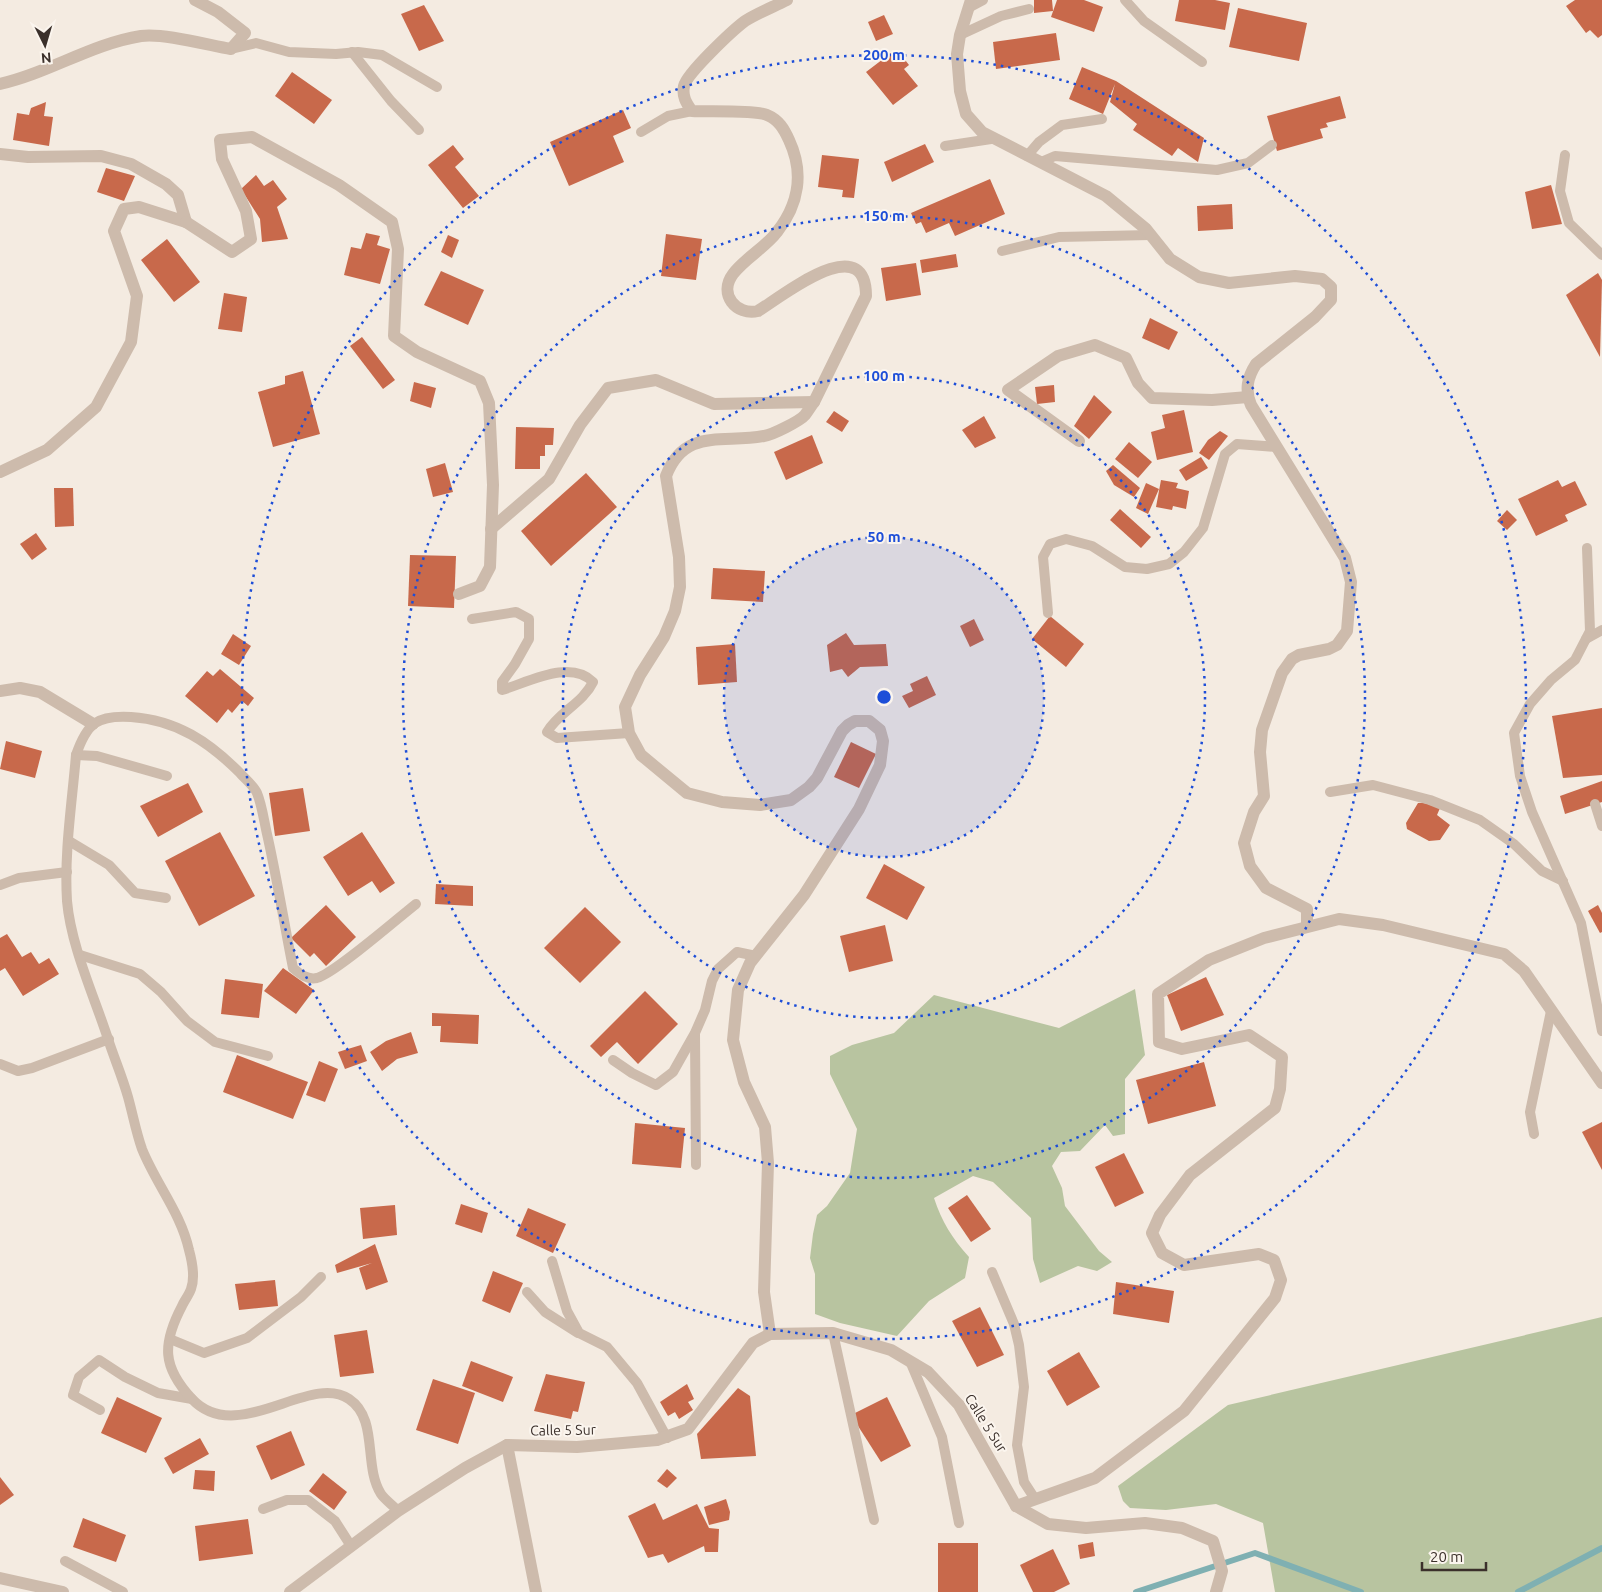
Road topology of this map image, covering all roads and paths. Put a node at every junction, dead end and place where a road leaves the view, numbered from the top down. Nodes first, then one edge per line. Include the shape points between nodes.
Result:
1 (195, 0) edge
2 (787, 0) edge
3 (983, 0) edge
4 (1125, 0) edge
5 (969, 4) edge
6 (1029, 9) dead end
7 (960, 35) junction
8 (231, 49) junction
9 (352, 52) junction
10 (1202, 62) dead end
11 (0, 84) edge
12 (437, 87) dead end
13 (692, 111) junction
14 (1102, 119) dead end
15 (419, 130) dead end
16 (641, 132) dead end
17 (992, 139) junction
18 (1272, 145) dead end
19 (945, 146) dead end
20 (0, 154) edge
21 (1565, 155) dead end
22 (1027, 156) junction
23 (1041, 162) junction
24 (186, 222) junction
25 (1151, 235) junction
26 (1002, 251) dead end
27 (1602, 255) edge
28 (1248, 397) junction
29 (814, 402) junction
30 (1078, 441) dead end
31 (1277, 446) junction
32 (0, 472) edge
33 (491, 528) junction
34 (1587, 548) dead end
35 (459, 594) dead end
36 (1048, 613) dead end
37 (472, 619) dead end
38 (1602, 630) edge
39 (1586, 640) junction
40 (0, 691) edge
41 (93, 724) junction
42 (629, 732) junction
43 (76, 755) junction
44 (167, 776) dead end
45 (1330, 792) dead end
46 (1595, 804) dead end
47 (1602, 826) edge
48 (69, 841) junction
49 (67, 872) junction
50 (1563, 881) junction
51 (0, 885) edge
52 (166, 898) dead end
53 (416, 904) dead end
54 (1307, 926) junction
55 (80, 955) junction
56 (756, 956) junction
57 (1551, 1011) junction
58 (1602, 1031) edge
59 (695, 1033) junction
60 (108, 1039) junction
61 (268, 1056) dead end
62 (613, 1060) dead end
63 (0, 1064) edge
64 (1602, 1083) edge
65 (1534, 1134) dead end
66 (696, 1165) dead end
67 (552, 1260) dead end
68 (992, 1272) dead end
69 (321, 1277) dead end
70 (527, 1292) dead end
71 (579, 1333) junction
72 (833, 1333) junction
73 (770, 1334) junction
74 (170, 1339) junction
75 (910, 1361) junction
76 (192, 1399) junction
77 (100, 1410) dead end
78 (667, 1438) junction
79 (507, 1445) junction
80 (1035, 1499) junction
81 (1016, 1506) junction
82 (263, 1509) dead end
83 (398, 1511) junction
84 (874, 1520) dead end
85 (959, 1523) dead end
86 (351, 1546) junction
87 (65, 1561) dead end
88 (0, 1578) edge
89 (63, 1592) edge
90 (123, 1592) edge
91 (290, 1592) edge
92 (536, 1592) edge
93 (1216, 1592) edge

1 - 8 street via 218,12 245,33
2 - 13 street via 745,22 685,83 686,104
3 - 5 lane
4 - 10 lane via 1144,21
5 - 7 street
6 - 7 lane via 1001,16
7 - 17 street via 957,54 962,103 973,124
8 - 9 lane via 256,43 289,52
8 - 11 street via 142,36 88,51 28,78
9 - 12 lane via 382,55
9 - 15 lane
13 - 16 lane via 668,116
13 - 29 street via 766,114 785,130 797,161 795,201 776,233 733,275 727,290 732,303 744,312 758,311 828,268 852,268 864,279 864,304
14 - 22 lane via 1062,125 1039,142
17 - 19 lane
17 - 22 street
18 - 23 lane via 1248,163 1217,170 1055,156
20 - 24 street via 101,156 131,164 166,184 178,195
21 - 27 lane via 1560,191 1569,223
22 - 23 street
23 - 25 street via 1106,196
24 - 32 street via 139,207 124,210 114,231 137,296 131,342 96,408 47,450
24 - 33 street via 232,252 251,239 246,211 222,159 220,140 252,137 340,185 392,222 398,249 394,336 417,352 480,381 489,403
25 - 26 lane via 1059,237
25 - 28 street via 1170,259 1199,277 1229,283 1295,276 1322,279 1331,287 1331,300 1315,317 1256,364 1248,382
28 - 30 street via 1212,400 1152,398 1138,383 1126,358 1095,345 1058,356 1008,390
28 - 31 street
29 - 33 street via 714,404 656,380 608,388 580,425 549,479
29 - 42 street via 804,417 766,436 699,441 684,449 670,464 666,476 681,571 678,602 664,637 625,707
31 - 36 lane via 1237,444 1225,454 1203,528 1184,552 1169,564 1147,569 1125,567 1092,546 1066,539 1050,544 1043,558
31 - 54 street via 1345,558 1351,582 1350,622 1343,639 1329,649 1299,655 1282,673 1261,735 1264,796 1254,812 1244,843 1250,866 1266,888 1306,909
33 - 35 street via 490,567 480,586
34 - 39 lane via 1590,631
37 - 42 lane via 516,612 528,619 529,640 502,682 502,690 565,670 586,675 592,682 587,693 554,721 547,732 557,738
38 - 39 lane
39 - 50 lane via 1576,660 1551,680 1530,704 1514,734 1520,776 1532,812
40 - 41 street via 20,688 40,692
41 - 43 lane via 82,738
41 - 53 lane via 101,719 144,718 186,730 221,754 257,792 292,968 304,977 317,978 333,968
42 - 56 street via 641,755 687,793 722,802 760,806 791,800 809,787 848,725 855,721 869,721 880,730 883,741 880,765 859,808 804,894
43 - 44 lane via 96,756
43 - 48 lane
45 - 50 lane via 1373,785 1430,800 1480,820 1514,844 1542,871
46 - 47 lane
48 - 49 lane
48 - 52 lane via 109,865 134,893
49 - 51 lane via 19,878
49 - 55 lane via 67,904
50 - 58 lane via 1581,923
54 - 57 street via 1339,919 1383,925 1504,954 1524,972
54 - 80 street via 1264,938 1209,960 1158,994 1159,1042 1182,1049 1250,1035 1282,1057 1275,1108 1190,1175 1160,1215 1152,1233 1162,1253 1184,1265 1259,1254 1274,1260 1281,1280 1275,1298 1184,1411 1096,1478
55 - 60 lane
55 - 61 lane via 140,974 187,1021 215,1042
56 - 59 lane via 737,952 718,969
56 - 73 street via 738,990 733,1040 744,1082 765,1127 768,1163 764,1292
57 - 64 street
57 - 65 lane via 1530,1112
59 - 62 lane via 673,1072 656,1085
59 - 66 lane
60 - 63 lane via 32,1068 18,1071
60 - 74 lane via 143,1152 178,1215 190,1253 192,1288 181,1307
67 - 71 lane via 567,1311
68 - 80 lane via 1014,1324 1019,1345 1024,1387 1017,1445 1024,1482
69 - 74 lane via 301,1298 246,1338 204,1353
70 - 71 lane via 545,1312
71 - 78 lane via 607,1346 637,1383
72 - 73 street, Calle 5 Sur
72 - 75 street, Calle 5 Sur via 891,1350
72 - 84 lane
73 - 78 street, Calle 5 Sur via 753,1343 688,1429
74 - 76 lane via 167,1352 172,1372
75 - 81 street, Calle 5 Sur via 928,1372 959,1405
75 - 85 lane via 942,1437
76 - 77 lane via 158,1393 100,1360 79,1378 73,1395
76 - 83 lane via 208,1411 235,1416 326,1392 349,1398 362,1412 365,1421 380,1493
78 - 79 street, Calle 5 Sur via 578,1447
79 - 83 street
79 - 92 street
80 - 81 street
81 - 93 street via 1048,1524 1086,1528 1145,1523 1182,1528 1213,1541 1222,1570
82 - 86 lane via 287,1500 308,1500 334,1521
83 - 86 street
86 - 91 street
87 - 90 lane
88 - 89 street

